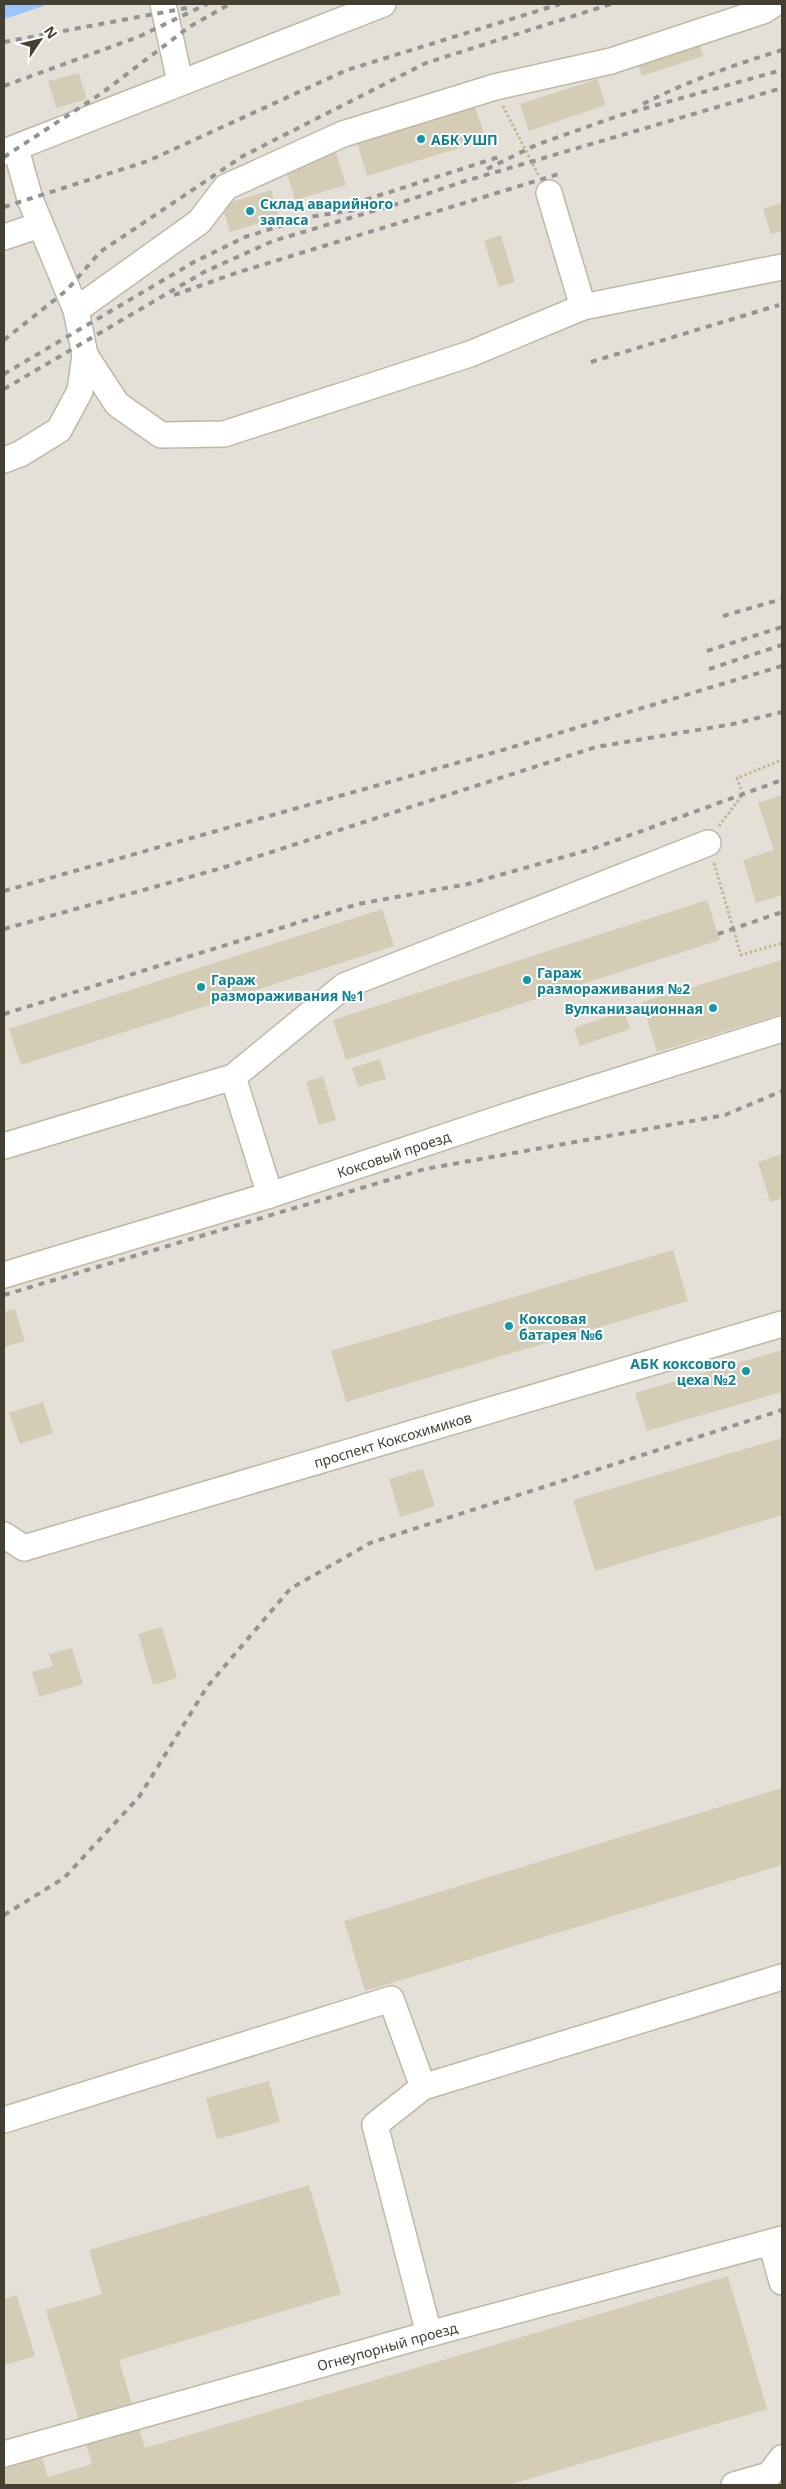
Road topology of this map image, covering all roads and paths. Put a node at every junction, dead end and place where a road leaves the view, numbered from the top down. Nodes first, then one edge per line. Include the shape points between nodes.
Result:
1 (163, 4) edge
2 (383, 4) edge
3 (774, 4) edge
4 (180, 82) junction
5 (494, 87) junction
6 (10, 150) edge
7 (549, 193) joint
8 (40, 225) junction
9 (4, 237) edge
10 (782, 268) edge
11 (583, 307) junction
12 (76, 310) junction
13 (85, 355) junction
14 (12, 457) edge
15 (782, 760) edge
16 (708, 843) junction
17 (782, 943) edge
18 (782, 1030) edge
19 (233, 1077) junction
20 (4, 1146) edge
21 (270, 1195) junction
22 (4, 1275) edge
23 (782, 1324) edge
24 (4, 1535) edge
25 (782, 1977) edge
26 (423, 2088) junction
27 (4, 2120) edge
28 (777, 2240) edge
29 (782, 2282) edge
30 (429, 2334) junction
31 (4, 2454) edge
32 (782, 2458) edge
33 (734, 2485) edge

1 - 4 street
2 - 4 street
3 - 5 street via 763,11 611,61
4 - 6 street
5 - 7 path
5 - 12 street via 343,134 226,188 199,222
6 - 8 street
7 - 11 street
8 - 9 street
8 - 12 street
10 - 11 street
11 - 13 street via 470,354 224,434 161,435 117,404
12 - 13 street
13 - 14 street via 80,391 59,430
15 - 16 path via 737,778 743,794
16 - 17 path via 741,956
16 - 19 street via 344,986
18 - 21 street, Коксовый проезд via 531,1108
19 - 20 street
19 - 21 street
21 - 22 street, Коксовый проезд
23 - 24 street, проспект Коксохимиков via 24,1548
25 - 26 street
26 - 27 street via 391,2000
26 - 30 street via 375,2125
28 - 29 street
28 - 30 street, Огнеупорный проезд
30 - 31 street, Огнеупорный проезд
32 - 33 street via 769,2475

